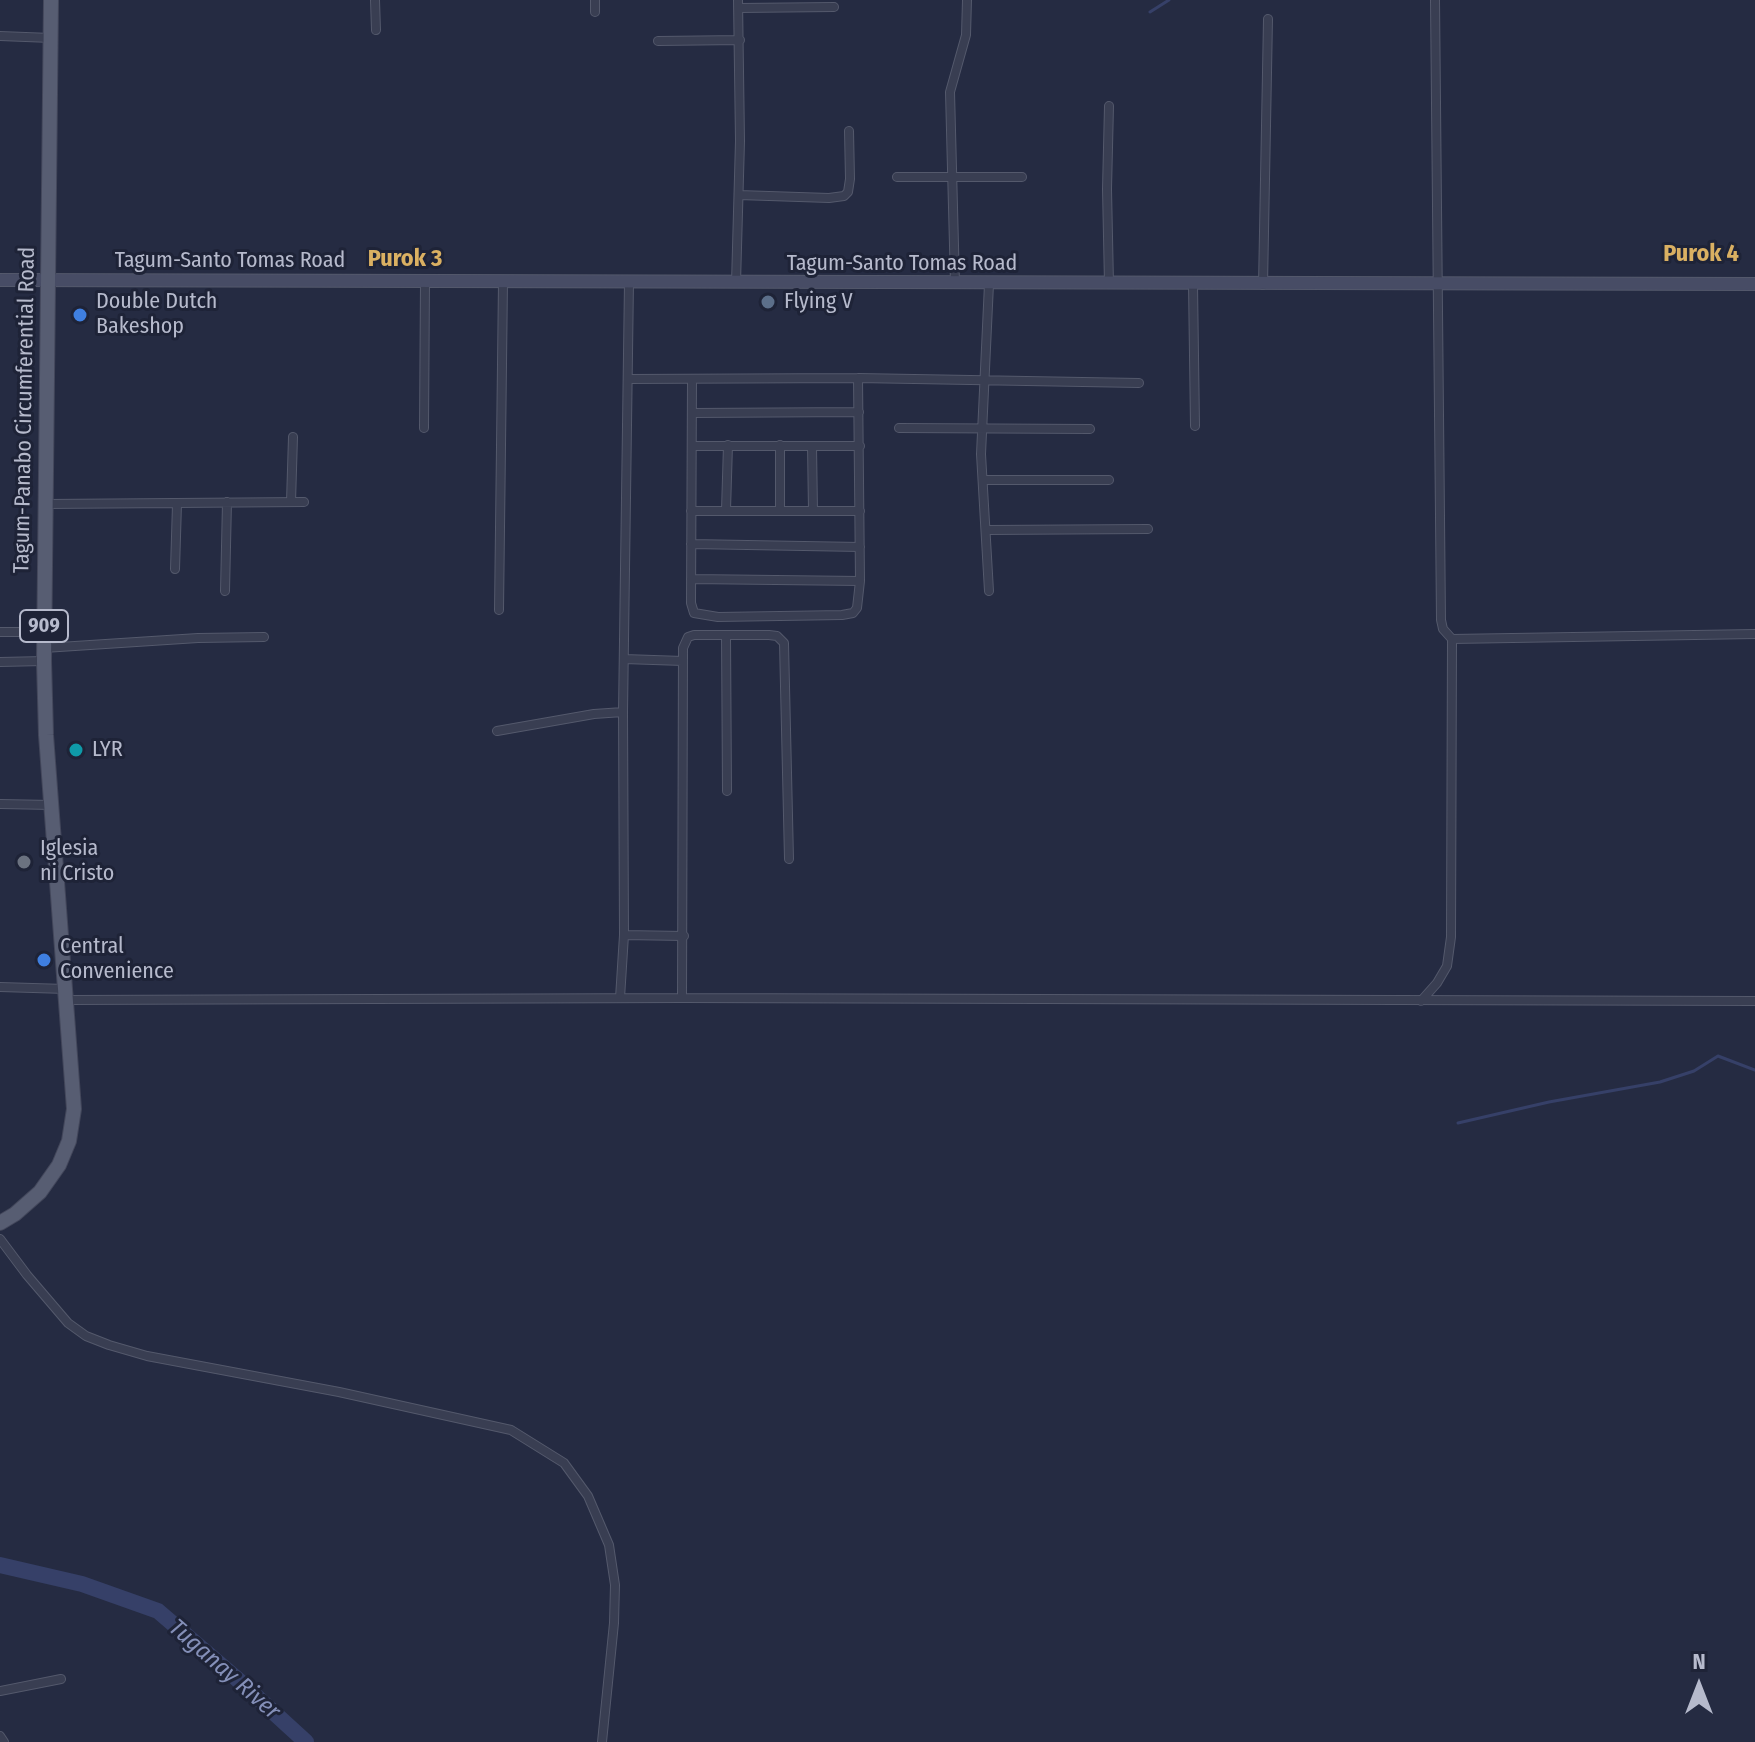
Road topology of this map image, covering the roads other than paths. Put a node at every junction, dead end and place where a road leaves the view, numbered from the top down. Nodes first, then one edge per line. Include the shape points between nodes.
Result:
1 (51, 0) edge
2 (375, 0) edge
3 (595, 0) edge
4 (967, 0) edge
5 (1435, 0) edge
6 (739, 4) edge
7 (834, 7) dead end
8 (595, 12) dead end
9 (1268, 19) dead end
10 (376, 30) dead end
11 (0, 36) edge
12 (51, 38) junction
13 (740, 40) junction
14 (658, 41) dead end
15 (1109, 106) dead end
16 (849, 131) dead end
17 (897, 177) dead end
18 (954, 177) junction
19 (1022, 177) dead end
20 (739, 195) junction
21 (0, 280) edge
22 (49, 280) junction
23 (425, 282) junction
24 (503, 282) junction
25 (629, 282) junction
26 (736, 283) junction
27 (955, 284) junction
28 (989, 284) junction
29 (1109, 284) junction
30 (1755, 284) edge
31 (1193, 285) junction
32 (1263, 285) junction
33 (1436, 285) junction
34 (858, 378) junction
35 (628, 379) junction
36 (692, 379) junction
37 (985, 382) junction
38 (1139, 383) dead end
39 (859, 412) junction
40 (692, 413) junction
41 (1195, 426) dead end
42 (424, 428) dead end
43 (899, 428) dead end
44 (982, 429) junction
45 (1090, 429) dead end
46 (293, 437) dead end
47 (728, 445) junction
48 (780, 445) junction
49 (693, 446) junction
50 (812, 446) junction
51 (860, 446) junction
52 (983, 480) junction
53 (1109, 480) dead end
54 (227, 502) junction
55 (291, 502) junction
56 (304, 502) dead end
57 (46, 504) junction
58 (177, 504) junction
59 (726, 510) junction
60 (780, 510) junction
61 (691, 511) junction
62 (813, 511) junction
63 (860, 511) junction
64 (1148, 529) dead end
65 (987, 530) junction
66 (691, 544) junction
67 (860, 547) junction
68 (175, 569) dead end
69 (691, 579) junction
70 (860, 581) junction
71 (225, 591) dead end
72 (989, 591) dead end
73 (499, 610) dead end
74 (0, 632) edge
75 (44, 632) junction
76 (1755, 634) edge
77 (726, 635) junction
78 (264, 637) dead end
79 (1452, 639) junction
80 (44, 654) junction
81 (624, 659) junction
82 (683, 661) junction
83 (0, 662) edge
84 (623, 712) junction
85 (497, 731) dead end
86 (727, 791) dead end
87 (0, 804) edge
88 (52, 805) junction
89 (789, 859) dead end
90 (624, 935) junction
91 (684, 936) junction
92 (0, 987) edge
93 (66, 994) junction
94 (620, 998) junction
95 (682, 998) junction
96 (1421, 1001) junction
97 (1755, 1001) edge
98 (0, 1223) edge
99 (0, 1239) edge
100 (61, 1679) dead end
101 (0, 1691) edge
102 (0, 1736) edge
103 (4, 1742) edge
104 (602, 1742) edge

1 - 12 main road, Tagum-Panabo Circumferential Road / 909
2 - 10 street
3 - 8 street
4 - 18 street via 966,35 950,92
5 - 33 street
6 - 7 street
6 - 13 street
9 - 32 street
11 - 12 street
12 - 22 main road, Tagum-Panabo Circumferential Road / 909
13 - 14 street
13 - 20 street
15 - 29 street
16 - 20 street via 850,179 844,196
17 - 18 street
18 - 19 street
18 - 27 street
20 - 26 street
21 - 22 main road, Tagum-Santo Tomas Road
22 - 23 main road, Tagum-Santo Tomas Road
22 - 57 main road, Tagum-Panabo Circumferential Road / 909
23 - 24 main road, Tagum-Santo Tomas Road
23 - 42 street
24 - 25 main road, Tagum-Santo Tomas Road
24 - 73 street
25 - 26 main road, Tagum-Santo Tomas Road
25 - 35 street
26 - 27 main road, Tagum-Santo Tomas Road
27 - 28 main road, Tagum-Santo Tomas Road
28 - 29 main road, Tagum-Santo Tomas Road
28 - 37 street
29 - 31 main road, Tagum-Santo Tomas Road
30 - 33 main road, Tagum-Santo Tomas Road
31 - 32 main road, Tagum-Santo Tomas Road
31 - 41 street
32 - 33 main road, Tagum-Santo Tomas Road
33 - 79 street via 1441,620
34 - 36 street
34 - 37 street
34 - 39 street
35 - 36 street
35 - 81 street
36 - 40 street
37 - 38 street
37 - 44 street
39 - 40 street
39 - 51 street
40 - 49 street
43 - 44 street
44 - 45 street
44 - 52 street
46 - 55 street
47 - 48 street
47 - 49 street
47 - 59 street
48 - 50 street
48 - 60 street
49 - 61 street
50 - 51 street
50 - 62 street
51 - 63 street
52 - 53 street
52 - 65 street
54 - 55 street
54 - 58 street
54 - 71 street
55 - 56 street
57 - 58 street
57 - 75 main road, Tagum-Panabo Circumferential Road / 909
58 - 68 street
59 - 60 street
59 - 61 street
60 - 62 street
61 - 66 street
62 - 63 street
63 - 67 street
64 - 65 street
65 - 72 street
66 - 67 street
66 - 69 street
67 - 70 street
69 - 70 street
69 - 70 street via 694,613 718,617 848,615 857,608
74 - 75 street
75 - 80 main road, Tagum-Panabo Circumferential Road / 909
76 - 79 street
77 - 82 street via 688,637
77 - 86 street
77 - 89 street via 777,636 784,643
78 - 80 street via 184,638
79 - 96 street via 1451,937 1447,966
80 - 83 street
80 - 88 main road, Tagum-Panabo Circumferential Road / 909
81 - 82 street
81 - 84 street
82 - 91 street
84 - 85 street
84 - 90 street
87 - 88 street
88 - 93 main road, Tagum-Panabo Circumferential Road / 909
90 - 91 street
90 - 94 street
91 - 95 street
92 - 93 street
93 - 94 street
93 - 98 main road, Tagum-Panabo Circumferential Road / 909 via 74,1109 69,1141 40,1192
94 - 95 street
95 - 96 street
96 - 97 street
99 - 104 street via 68,1323 86,1336 147,1356 511,1430 564,1463 588,1496 609,1545 615,1585
100 - 101 street
102 - 103 street

